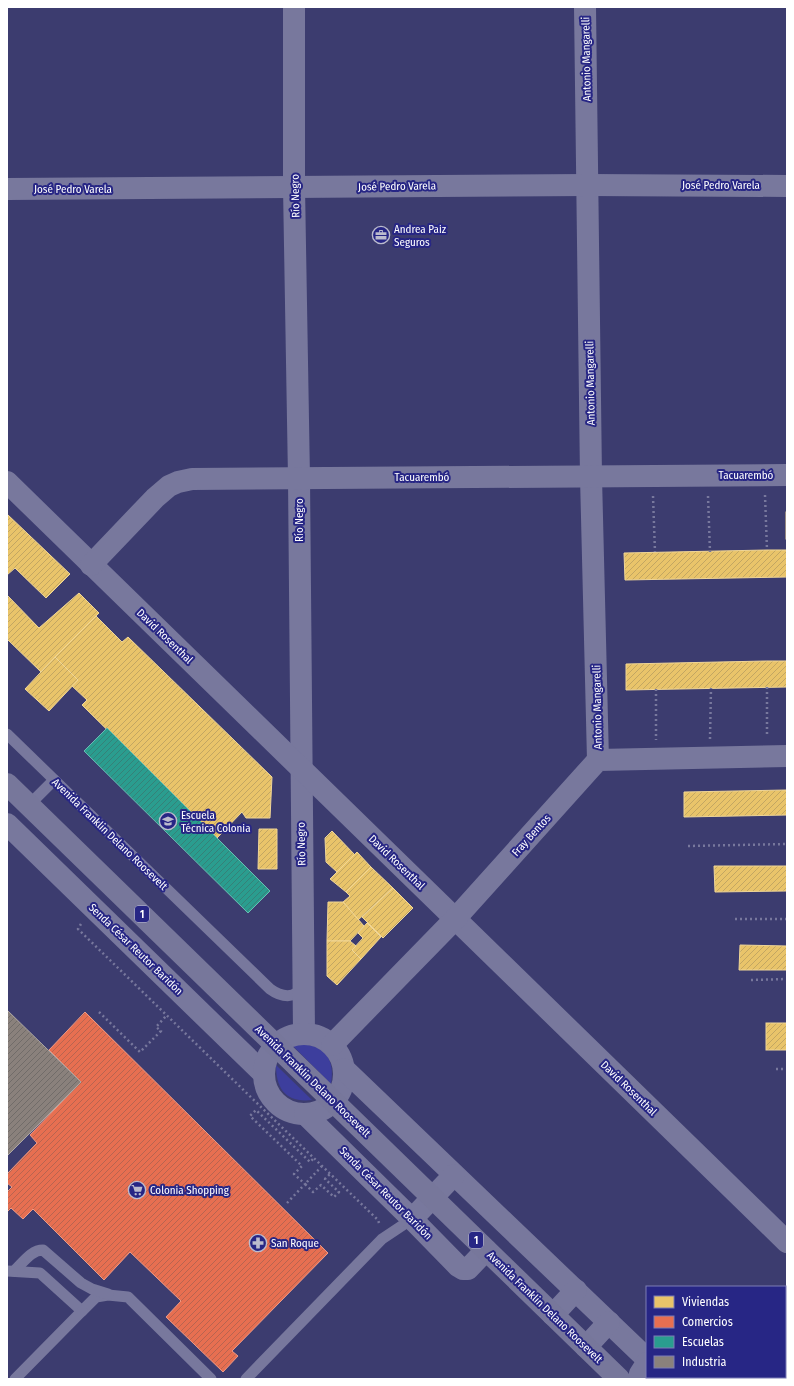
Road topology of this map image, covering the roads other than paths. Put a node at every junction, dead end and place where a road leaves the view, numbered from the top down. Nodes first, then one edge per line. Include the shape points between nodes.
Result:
1 (294, 7) edge
2 (585, 7) edge
3 (588, 184) junction
4 (787, 186) edge
5 (294, 187) junction
6 (7, 189) edge
7 (787, 475) edge
8 (591, 477) junction
9 (299, 478) junction
10 (7, 482) edge
11 (91, 565) junction
12 (7, 734) edge
13 (777, 756) edge
14 (598, 760) junction
15 (300, 768) junction
16 (54, 780) junction
17 (7, 784) edge
18 (29, 805) junction
19 (7, 824) edge
20 (53, 828) junction
21 (33, 850) junction
22 (132, 905) junction
23 (455, 919) junction
24 (112, 927) junction
25 (303, 986) junction
26 (304, 1033) junction
27 (276, 1045) junction
28 (332, 1045) junction
29 (344, 1069) junction
30 (264, 1074) junction
31 (334, 1101) junction
32 (305, 1114) junction
33 (454, 1175) junction
34 (432, 1198) junction
35 (412, 1219) junction
36 (787, 1242) edge
37 (486, 1250) junction
38 (11, 1271) edge
39 (576, 1290) junction
40 (108, 1295) junction
41 (82, 1311) junction
42 (553, 1315) junction
43 (609, 1322) junction
44 (586, 1347) junction
45 (646, 1358) edge
46 (646, 1365) edge
47 (15, 1379) edge
48 (211, 1379) edge
49 (246, 1379) edge
50 (619, 1379) edge
51 (639, 1379) edge

1 - 5 street, Río Negro
2 - 3 street, Antonio Mangarelli
3 - 4 street, José Pedro Varela
3 - 5 street, José Pedro Varela
3 - 8 street, Antonio Mangarelli
5 - 6 street, José Pedro Varela
5 - 9 street, Río Negro
7 - 8 street, Tacuarembó
8 - 9 street, Tacuarembó
8 - 14 street, Antonio Mangarelli
9 - 11 street, Tacuarembó via 208,478 178,482 155,498
9 - 15 street, Río Negro
10 - 11 street, David Rosenthal
11 - 15 street, David Rosenthal
12 - 16 lane, Avenida Franklin Delano Roosevelt
13 - 14 street
14 - 23 street, Fray Bentos
15 - 23 street, David Rosenthal
15 - 25 street, Río Negro
16 - 18 lane
16 - 25 lane, Avenida Franklin Delano Roosevelt via 270,990 291,996 300,992
17 - 18 main road, Avenida Franklin Delano Roosevelt / 1
18 - 20 main road, Avenida Franklin Delano Roosevelt / 1
19 - 21 street, Senda César Reutor Baridón
20 - 21 street
20 - 22 main road, Avenida Franklin Delano Roosevelt / 1
21 - 24 street, Senda César Reutor Baridón
22 - 24 street
22 - 27 main road, Avenida Franklin Delano Roosevelt / 1
23 - 28 street, Fray Bentos
23 - 36 street, David Rosenthal
24 - 30 street, Senda César Reutor Baridón
25 - 26 street, Río Negro
26 - 27 street via 291,1036
26 - 28 street via 321,1037
27 - 30 street via 266,1062
27 - 31 main road, Avenida Franklin Delano Roosevelt / 1
28 - 29 street via 340,1056
29 - 31 street via 342,1087
29 - 33 street
30 - 32 street via 268,1090 276,1102 288,1110
31 - 32 street via 321,1110
31 - 34 main road, Avenida Franklin Delano Roosevelt / 1
32 - 35 street, Senda César Reutor Baridón
33 - 34 street
33 - 39 street
34 - 35 street
34 - 37 main road, Avenida Franklin Delano Roosevelt / 1
35 - 37 street, Senda César Reutor Baridón via 463,1269 468,1269
35 - 49 lane via 382,1239
37 - 42 main road, Avenida Franklin Delano Roosevelt / 1
38 - 40 lane via 32,1253 43,1250 81,1283
38 - 41 lane via 40,1273
39 - 42 street
39 - 43 street
40 - 41 lane via 96,1297
40 - 48 lane via 128,1297
41 - 47 lane
42 - 44 main road, Avenida Franklin Delano Roosevelt / 1
43 - 44 street
43 - 45 street
44 - 50 main road, Avenida Franklin Delano Roosevelt / 1
46 - 51 street

